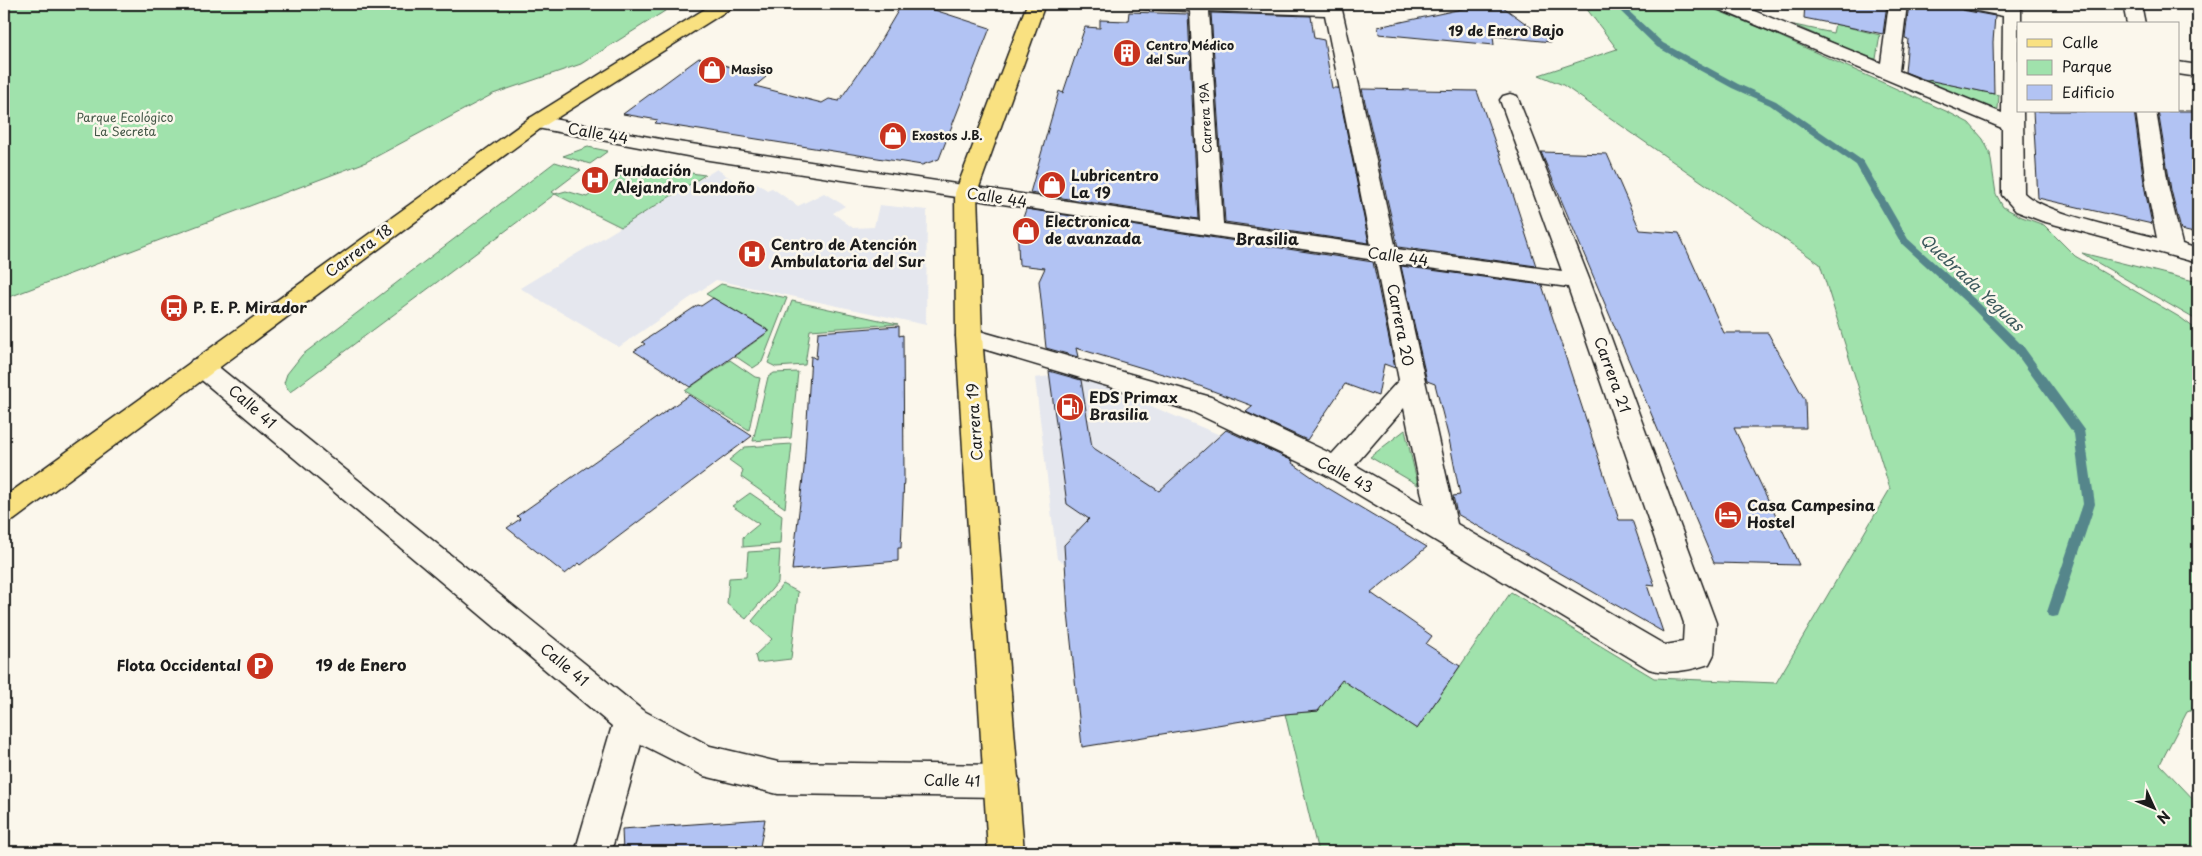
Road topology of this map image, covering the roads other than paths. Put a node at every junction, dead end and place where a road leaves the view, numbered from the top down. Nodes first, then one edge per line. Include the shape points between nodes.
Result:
1 (725, 4) edge
2 (1036, 4) edge
3 (1146, 4) edge
4 (1722, 4) edge
5 (1898, 4) edge
6 (1968, 4) edge
7 (2132, 4) edge
8 (1199, 5) junction
9 (1334, 7) edge
10 (2012, 8) edge
11 (2136, 22) edge
12 (2015, 58) edge
13 (2180, 68) edge
14 (2198, 71) edge
15 (1889, 73) junction
16 (1510, 100) dead end
17 (2146, 112) edge
18 (537, 122) junction
19 (2013, 125) junction
20 (966, 193) junction
21 (1212, 230) junction
22 (2171, 248) junction
23 (1386, 255) junction
24 (2198, 256) edge
25 (1578, 281) junction
26 (969, 336) junction
27 (201, 366) junction
28 (1411, 383) junction
29 (1336, 468) junction
30 (4, 512) edge
31 (1444, 530) junction
32 (1698, 654) joint
33 (630, 721) junction
34 (1002, 781) junction
35 (593, 852) edge
36 (1006, 852) edge

1 - 18 main road, Carrera 18
2 - 20 main road, Carrera 19
3 - 8 street
4 - 15 street via 1777,18
5 - 15 street
6 - 10 street
7 - 11 street
8 - 9 street
8 - 21 street, Carrera 19A
9 - 23 street, Carrera 20
10 - 12 street
12 - 19 street
13 - 14 street
15 - 19 street
16 - 25 street, Carrera 21
17 - 22 street
18 - 20 street, Calle 44
18 - 27 main road, Carrera 18
19 - 22 street via 2013,195 2024,206
20 - 21 street, Calle 44
20 - 26 main road, Carrera 19
21 - 23 street, Calle 44
22 - 24 street
23 - 25 street, Calle 44
23 - 28 street, Carrera 20
25 - 32 street, Carrera 21 via 1700,623
26 - 29 street, Calle 43 via 1201,404
26 - 34 main road, Carrera 19
27 - 30 main road, Carrera 18
27 - 33 street, Calle 41
28 - 29 street
28 - 31 street, Carrera 20
29 - 31 street, Calle 43
31 - 32 street, Calle 43 via 1661,659
33 - 34 street, Calle 41 via 704,760 778,778
33 - 35 street
34 - 36 main road, Carrera 19

